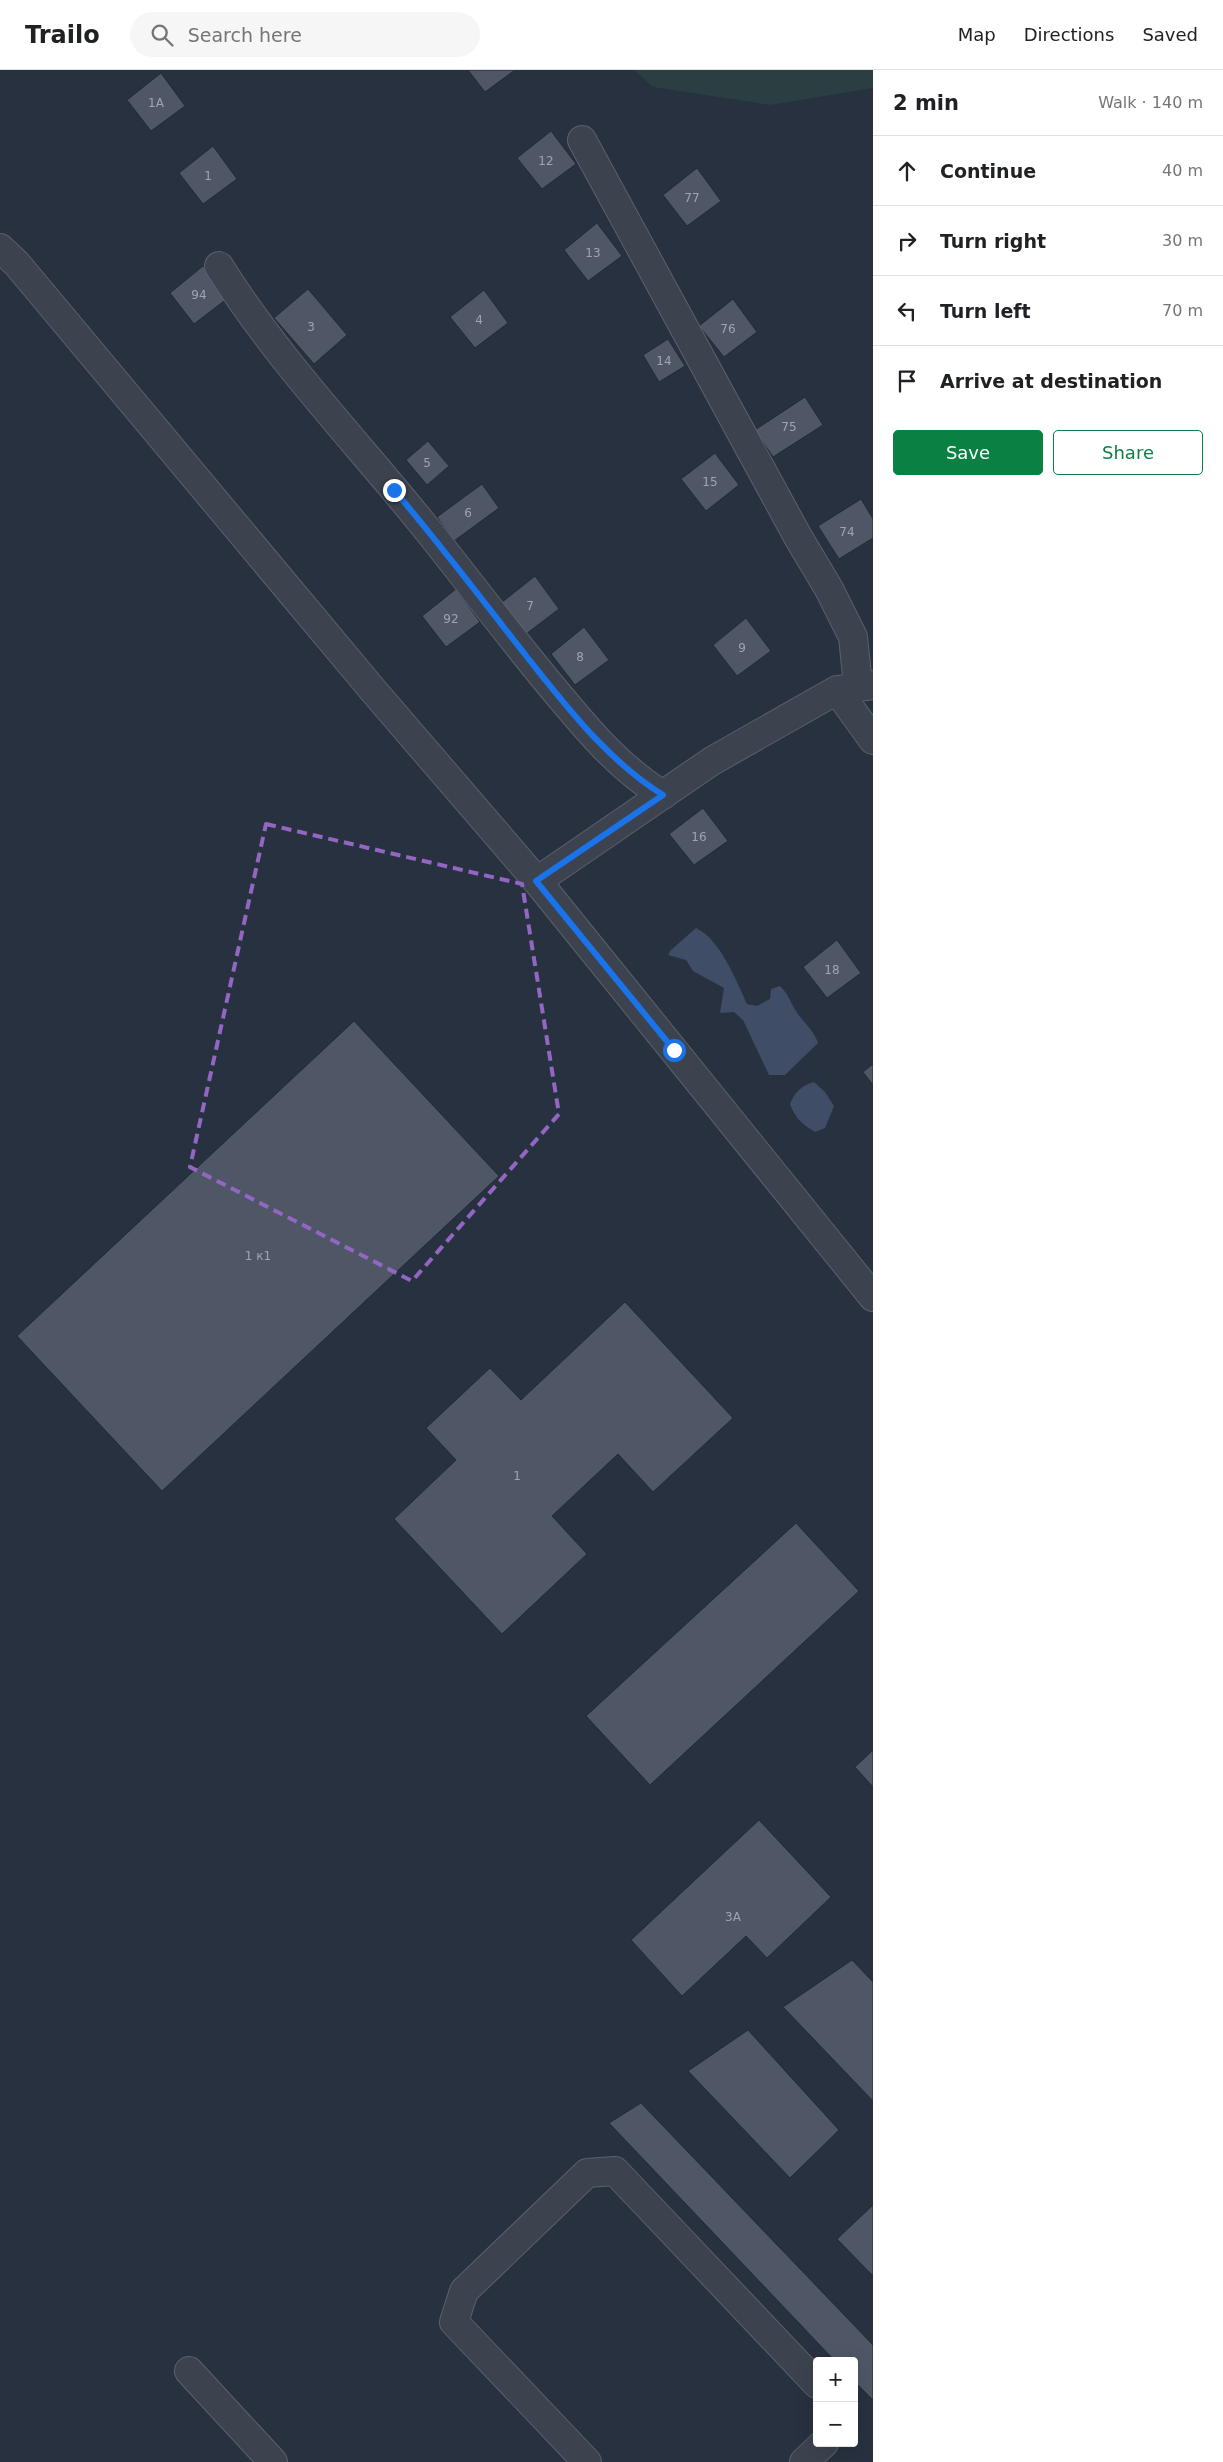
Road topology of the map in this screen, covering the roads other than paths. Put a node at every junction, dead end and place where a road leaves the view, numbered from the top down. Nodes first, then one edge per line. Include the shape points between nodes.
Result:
1 (582, 140) dead end
2 (0, 248) edge
3 (219, 266) dead end
4 (856, 687) edge
5 (873, 740) edge
6 (663, 795) junction
7 (536, 881) junction
8 (873, 1297) edge
9 (189, 2371) dead end
10 (813, 2380) edge
11 (820, 2447) edge
12 (272, 2462) edge
13 (587, 2462) edge
14 (804, 2462) edge

1 - 4 lane via 829,589 853,637
2 - 7 lane via 17,264 372,690
3 - 6 lane via 239,298 312,393 429,531 543,676 599,742 640,780
4 - 5 lane
4 - 6 lane via 712,761
6 - 7 lane
7 - 8 lane
9 - 12 lane
10 - 13 lane via 615,2170 587,2173 464,2291 454,2322
11 - 14 lane

